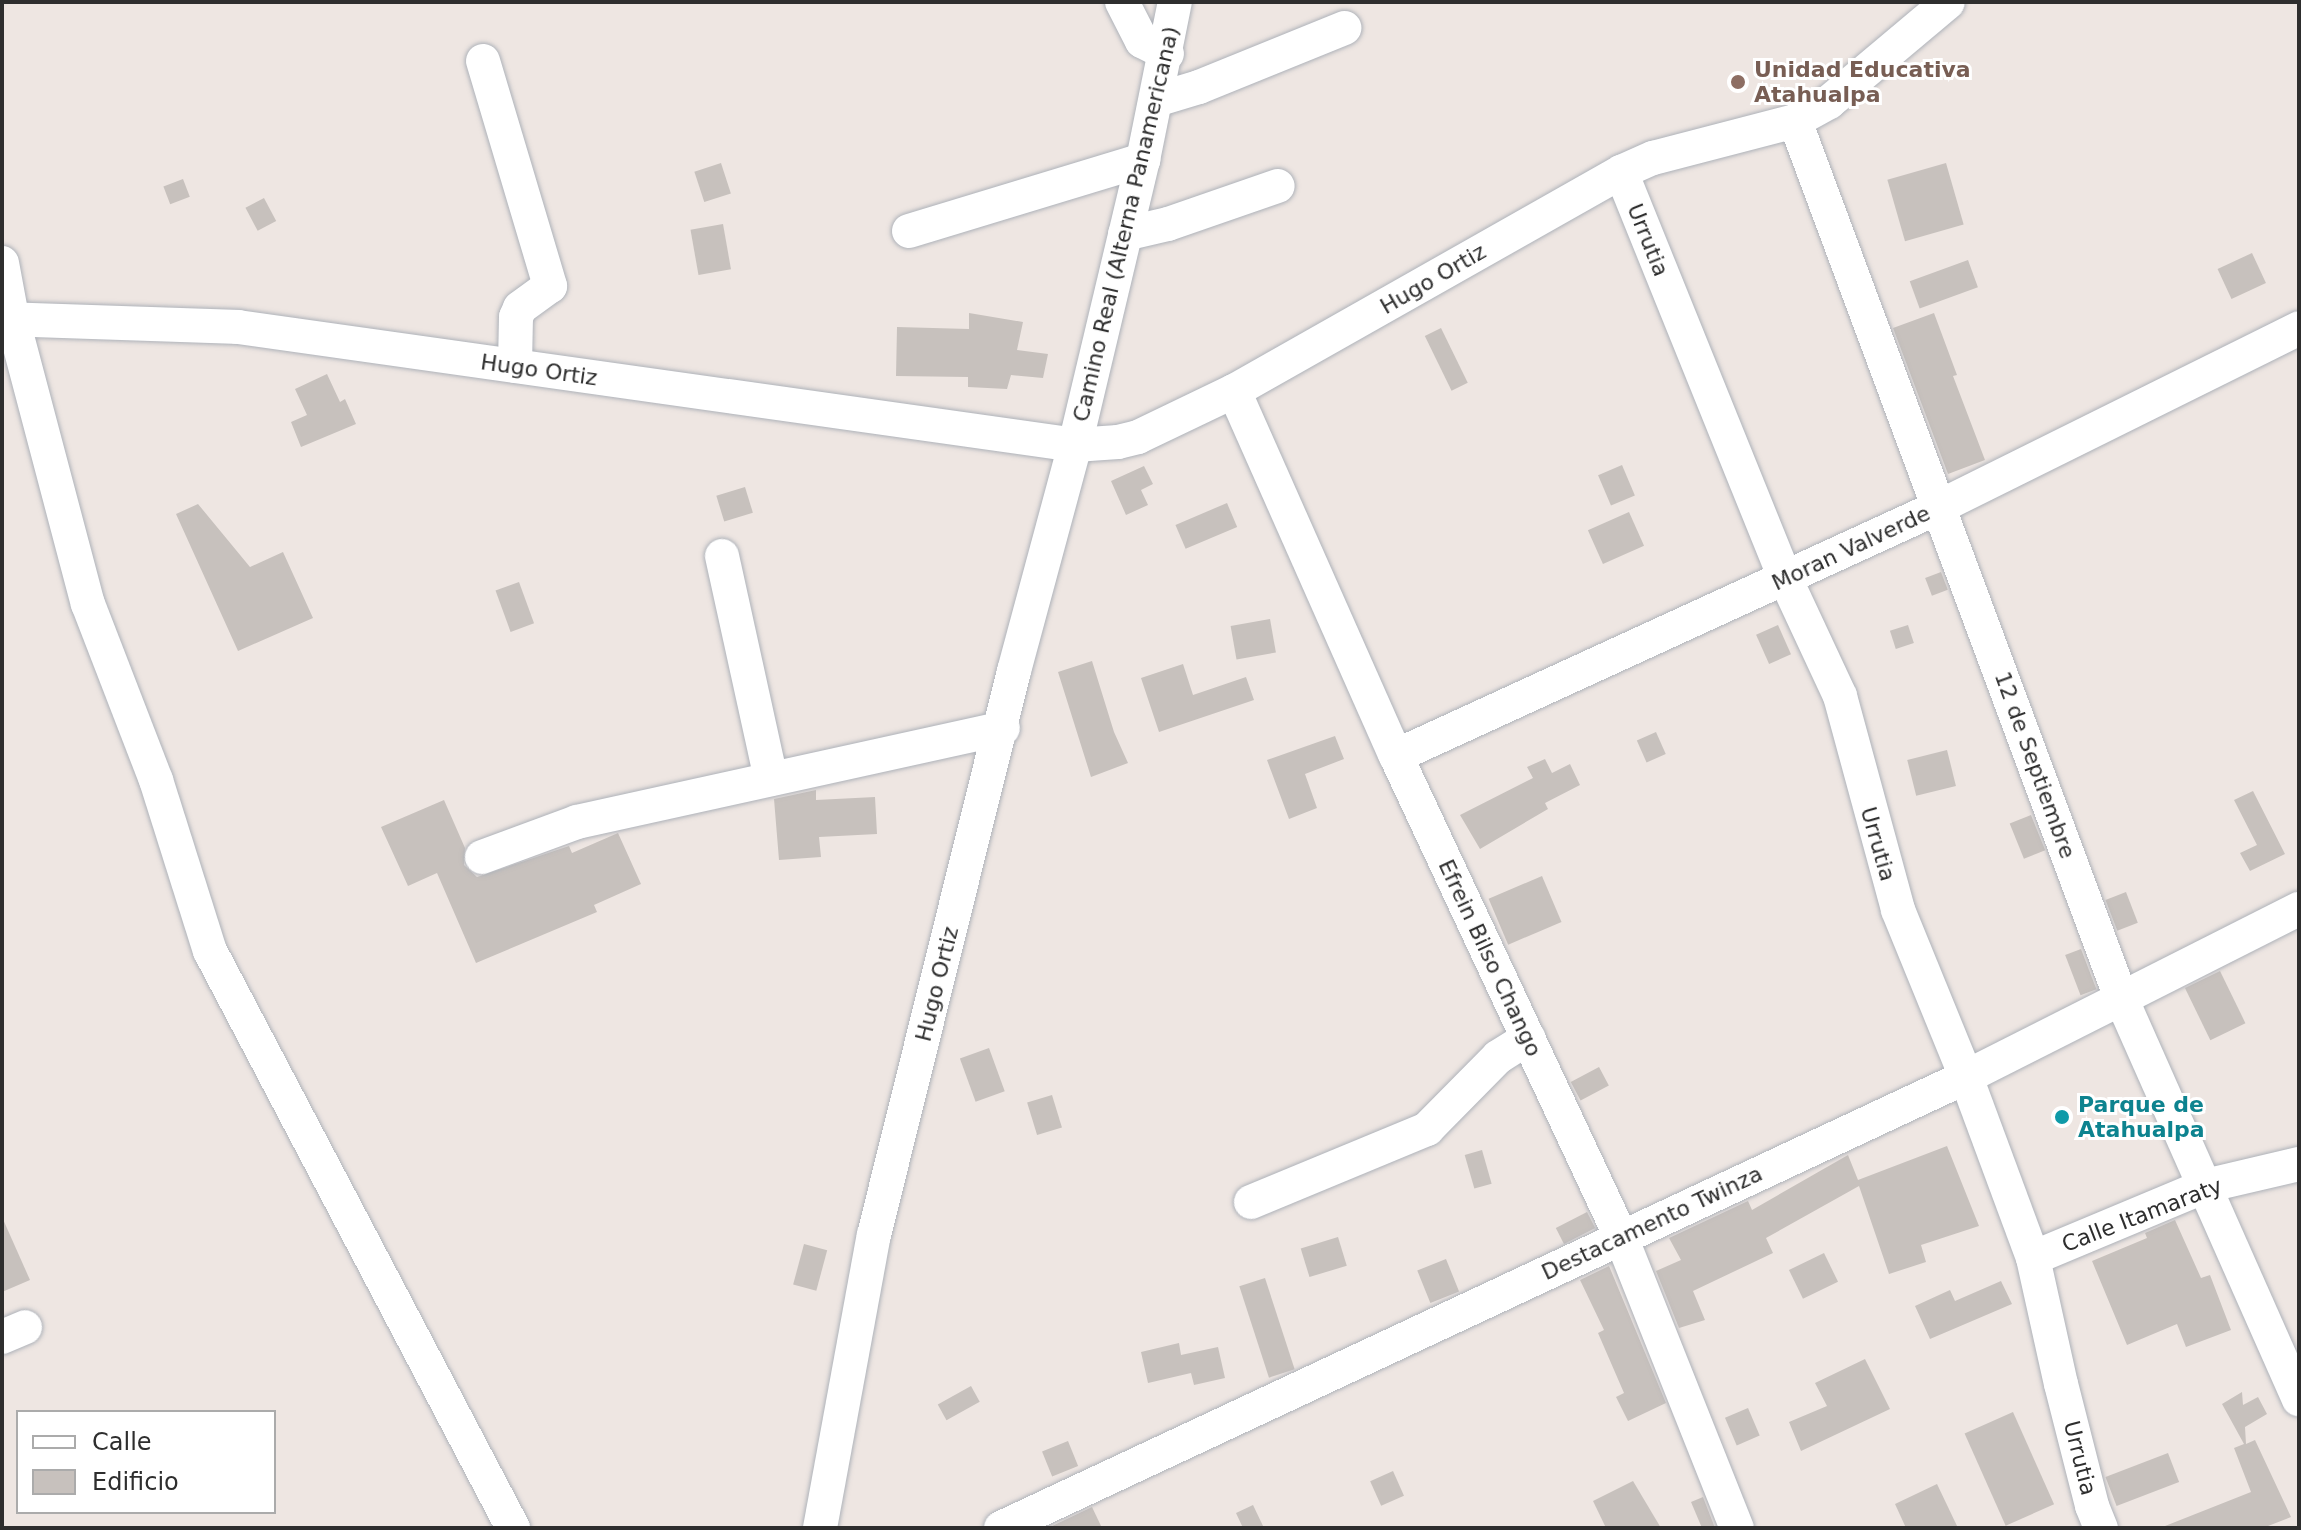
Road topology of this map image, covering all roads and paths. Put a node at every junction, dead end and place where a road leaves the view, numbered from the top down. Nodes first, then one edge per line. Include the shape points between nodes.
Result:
1 (1122, 2) edge
2 (1175, 2) edge
3 (1948, 2) edge
4 (1344, 28) dead end
5 (1167, 54) junction
6 (483, 61) dead end
7 (1156, 100) junction
8 (1795, 121) junction
9 (1143, 160) junction
10 (1621, 172) junction
11 (1278, 186) dead end
12 (909, 231) dead end
13 (1125, 234) junction
14 (2, 263) edge
15 (7, 318) edge
16 (2299, 328) edge
17 (515, 366) junction
18 (1234, 391) junction
19 (1075, 445) junction
20 (1939, 507) junction
21 (722, 556) dead end
22 (1785, 578) junction
23 (1003, 728) junction
24 (1396, 756) junction
25 (771, 779) junction
26 (482, 857) dead end
27 (2299, 909) edge
28 (2121, 998) junction
29 (1528, 1038) junction
30 (1966, 1077) junction
31 (2299, 1164) edge
32 (2205, 1186) junction
33 (1251, 1202) dead end
34 (1621, 1237) junction
35 (2033, 1258) junction
36 (2299, 1399) edge
37 (513, 1528) edge
38 (820, 1528) edge
39 (1001, 1528) edge
40 (1737, 1528) edge
41 (2101, 1528) edge

1 - 5 street via 1142,41
2 - 5 street, Camino Real (Alterna Panamericana)
3 - 8 street, Hugo Ortiz via 1829,102
4 - 7 street
5 - 7 street, Camino Real (Alterna Panamericana)
6 - 17 street via 550,286 516,317
7 - 9 street, Camino Real (Alterna Panamericana)
8 - 10 street, Hugo Ortiz via 1653,158
8 - 20 street, 12 de Septiembre
9 - 12 street
9 - 13 street, Camino Real (Alterna Panamericana)
10 - 18 street, Hugo Ortiz
10 - 22 street, Urrutia
11 - 13 street
13 - 19 street, Camino Real (Alterna Panamericana)
14 - 15 street
15 - 17 street, Hugo Ortiz via 238,327
15 - 37 street via 88,604 156,780 210,951
16 - 20 street, Moran Valverde
17 - 19 street, Hugo Ortiz
18 - 19 street, Hugo Ortiz via 1138,437
18 - 24 street, Efrein Bilso Chango
19 - 23 street, Hugo Ortiz
20 - 22 street, Moran Valverde
20 - 28 street, 12 de Septiembre
21 - 25 street
22 - 24 street, Moran Valverde
22 - 30 street, Urrutia via 1840,696 1898,910
23 - 25 street
23 - 38 street, Hugo Ortiz via 874,1235
24 - 29 street, Efrein Bilso Chango
25 - 26 street via 577,822
27 - 28 street, Destacamento Twinza
28 - 30 street, Destacamento Twinza
28 - 32 street, 12 de Septiembre
29 - 33 street via 1498,1057 1427,1129
29 - 34 street, Efrein Bilso Chango
30 - 34 street, Destacamento Twinza
30 - 35 street, Urrutia
31 - 32 street, Calle Itamaraty
32 - 35 street, Calle Itamaraty
32 - 36 street, 12 de Septiembre
34 - 39 street, Destacamento Twinza
34 - 40 street, Efrein Bilso Chango
35 - 41 street, Urrutia

